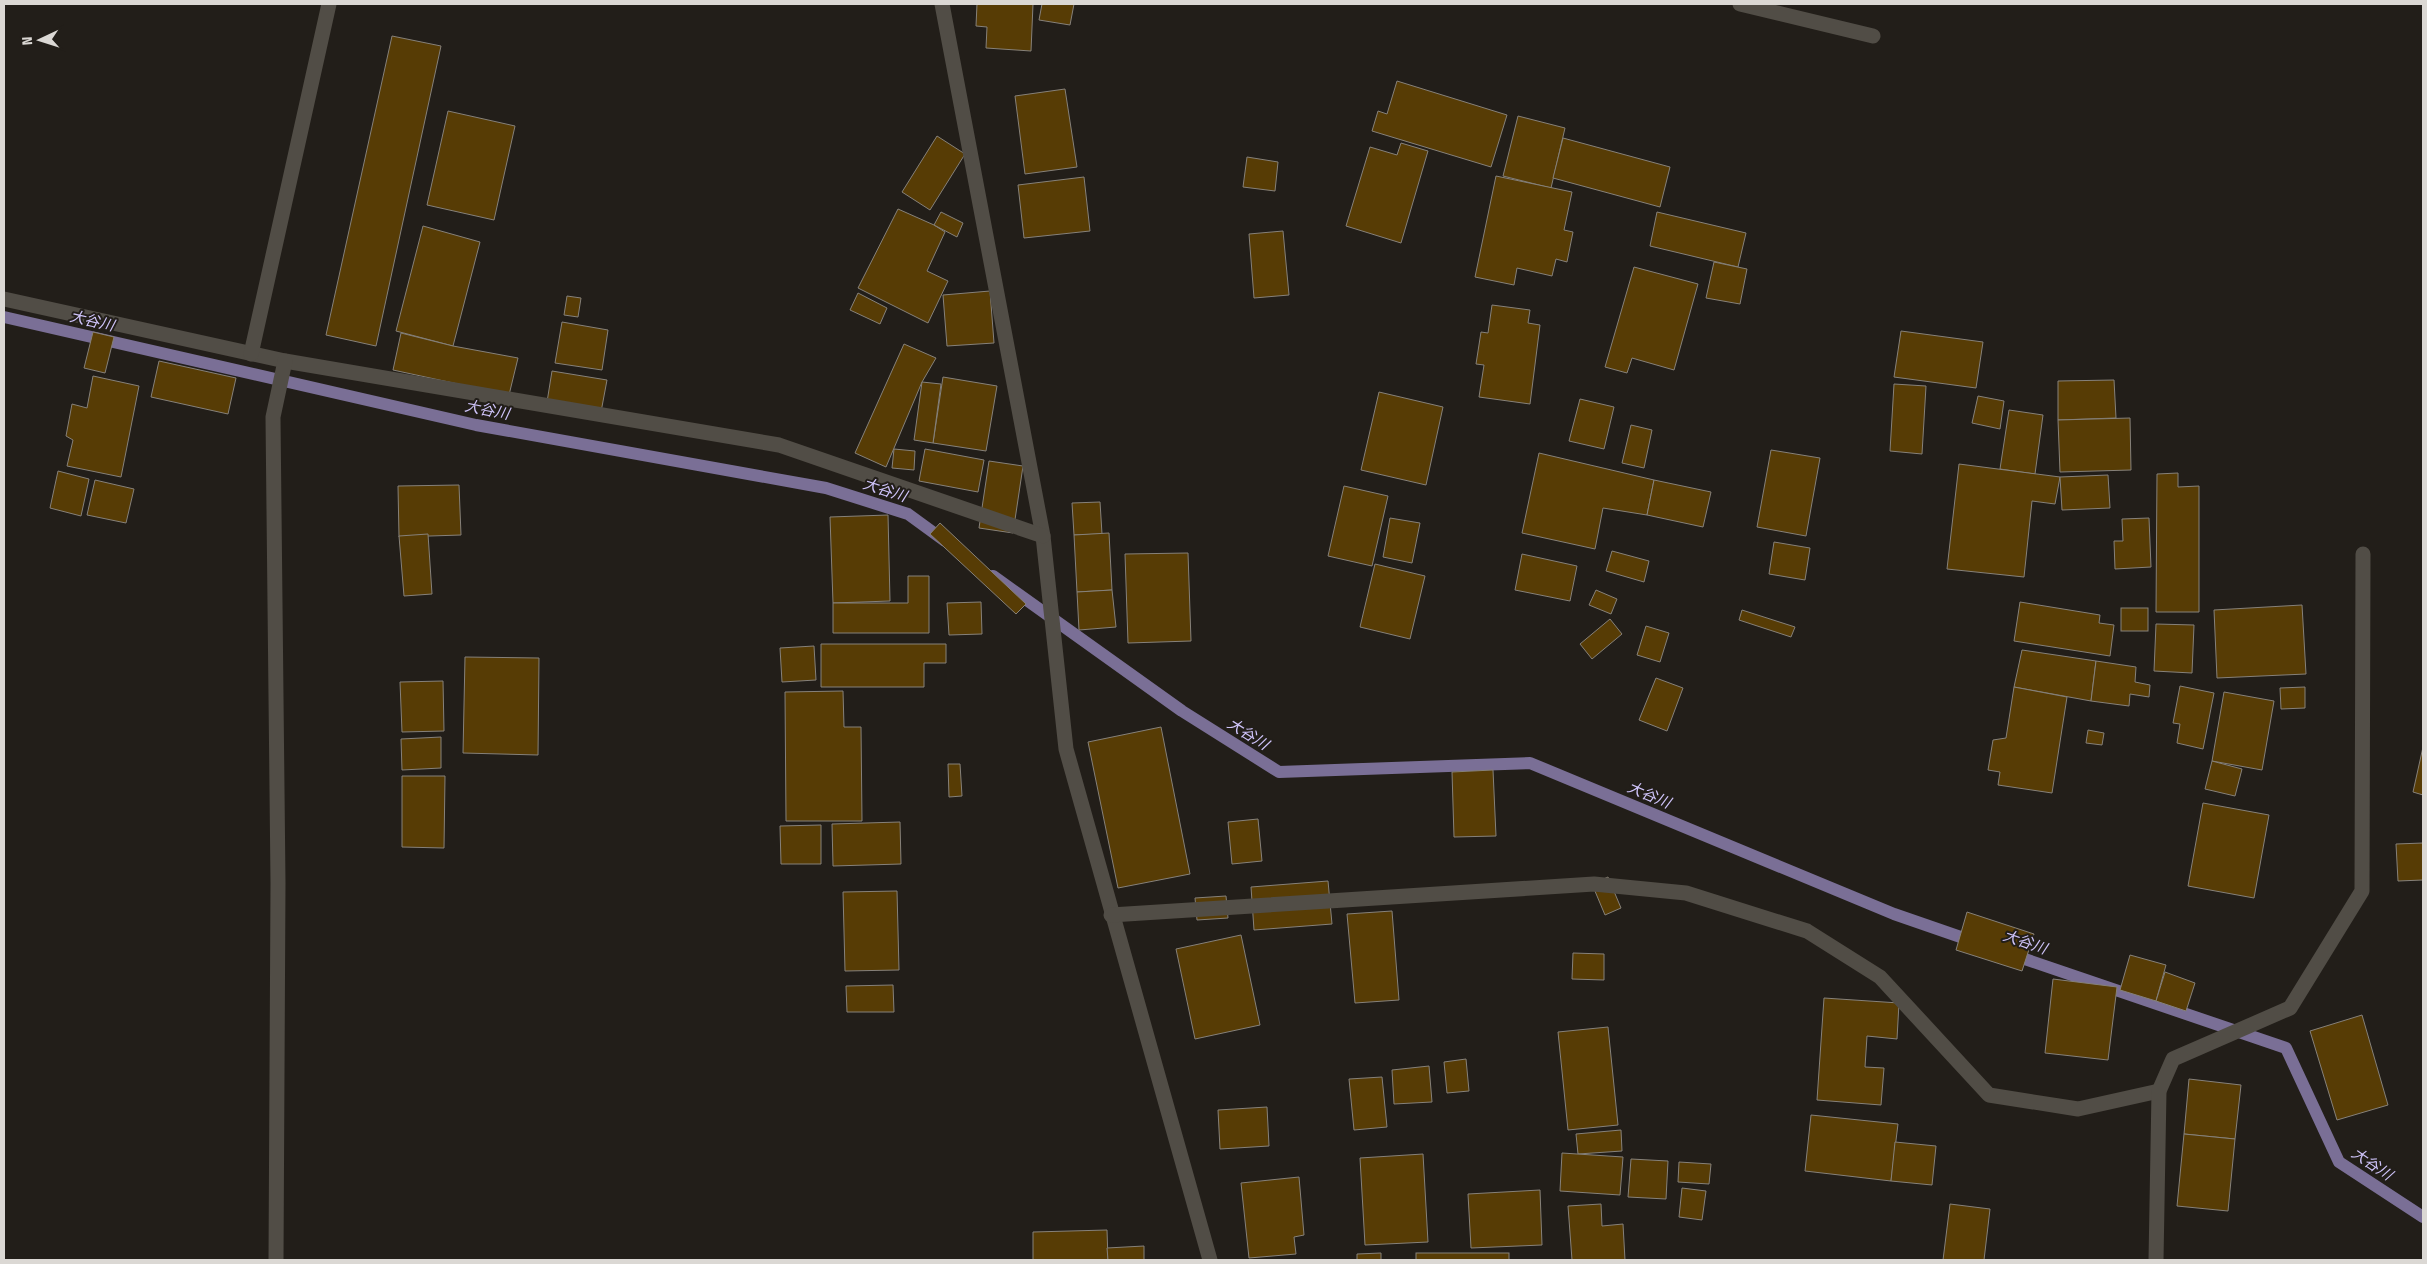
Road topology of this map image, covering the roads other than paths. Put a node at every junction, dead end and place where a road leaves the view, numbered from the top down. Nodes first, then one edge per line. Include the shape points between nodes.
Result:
1 (329, 4) edge
2 (942, 4) edge
3 (1740, 4) edge
4 (1873, 36) dead end
5 (4, 299) edge
6 (251, 354) junction
7 (285, 361) junction
8 (1043, 536) junction
9 (2363, 554) dead end
10 (1111, 915) junction
11 (2159, 1091) junction
12 (276, 1260) edge
13 (1210, 1260) edge
14 (2156, 1260) edge

1 - 6 street
2 - 8 street
3 - 4 street
5 - 6 street
6 - 7 street
7 - 8 street via 779,445
7 - 12 street via 273,416 278,873
8 - 10 street via 1066,749
9 - 11 street via 2362,891 2290,1008 2173,1059
10 - 11 street via 1594,884 1686,893 1807,932 1880,977 1989,1095 2078,1109
10 - 13 street
11 - 14 street

